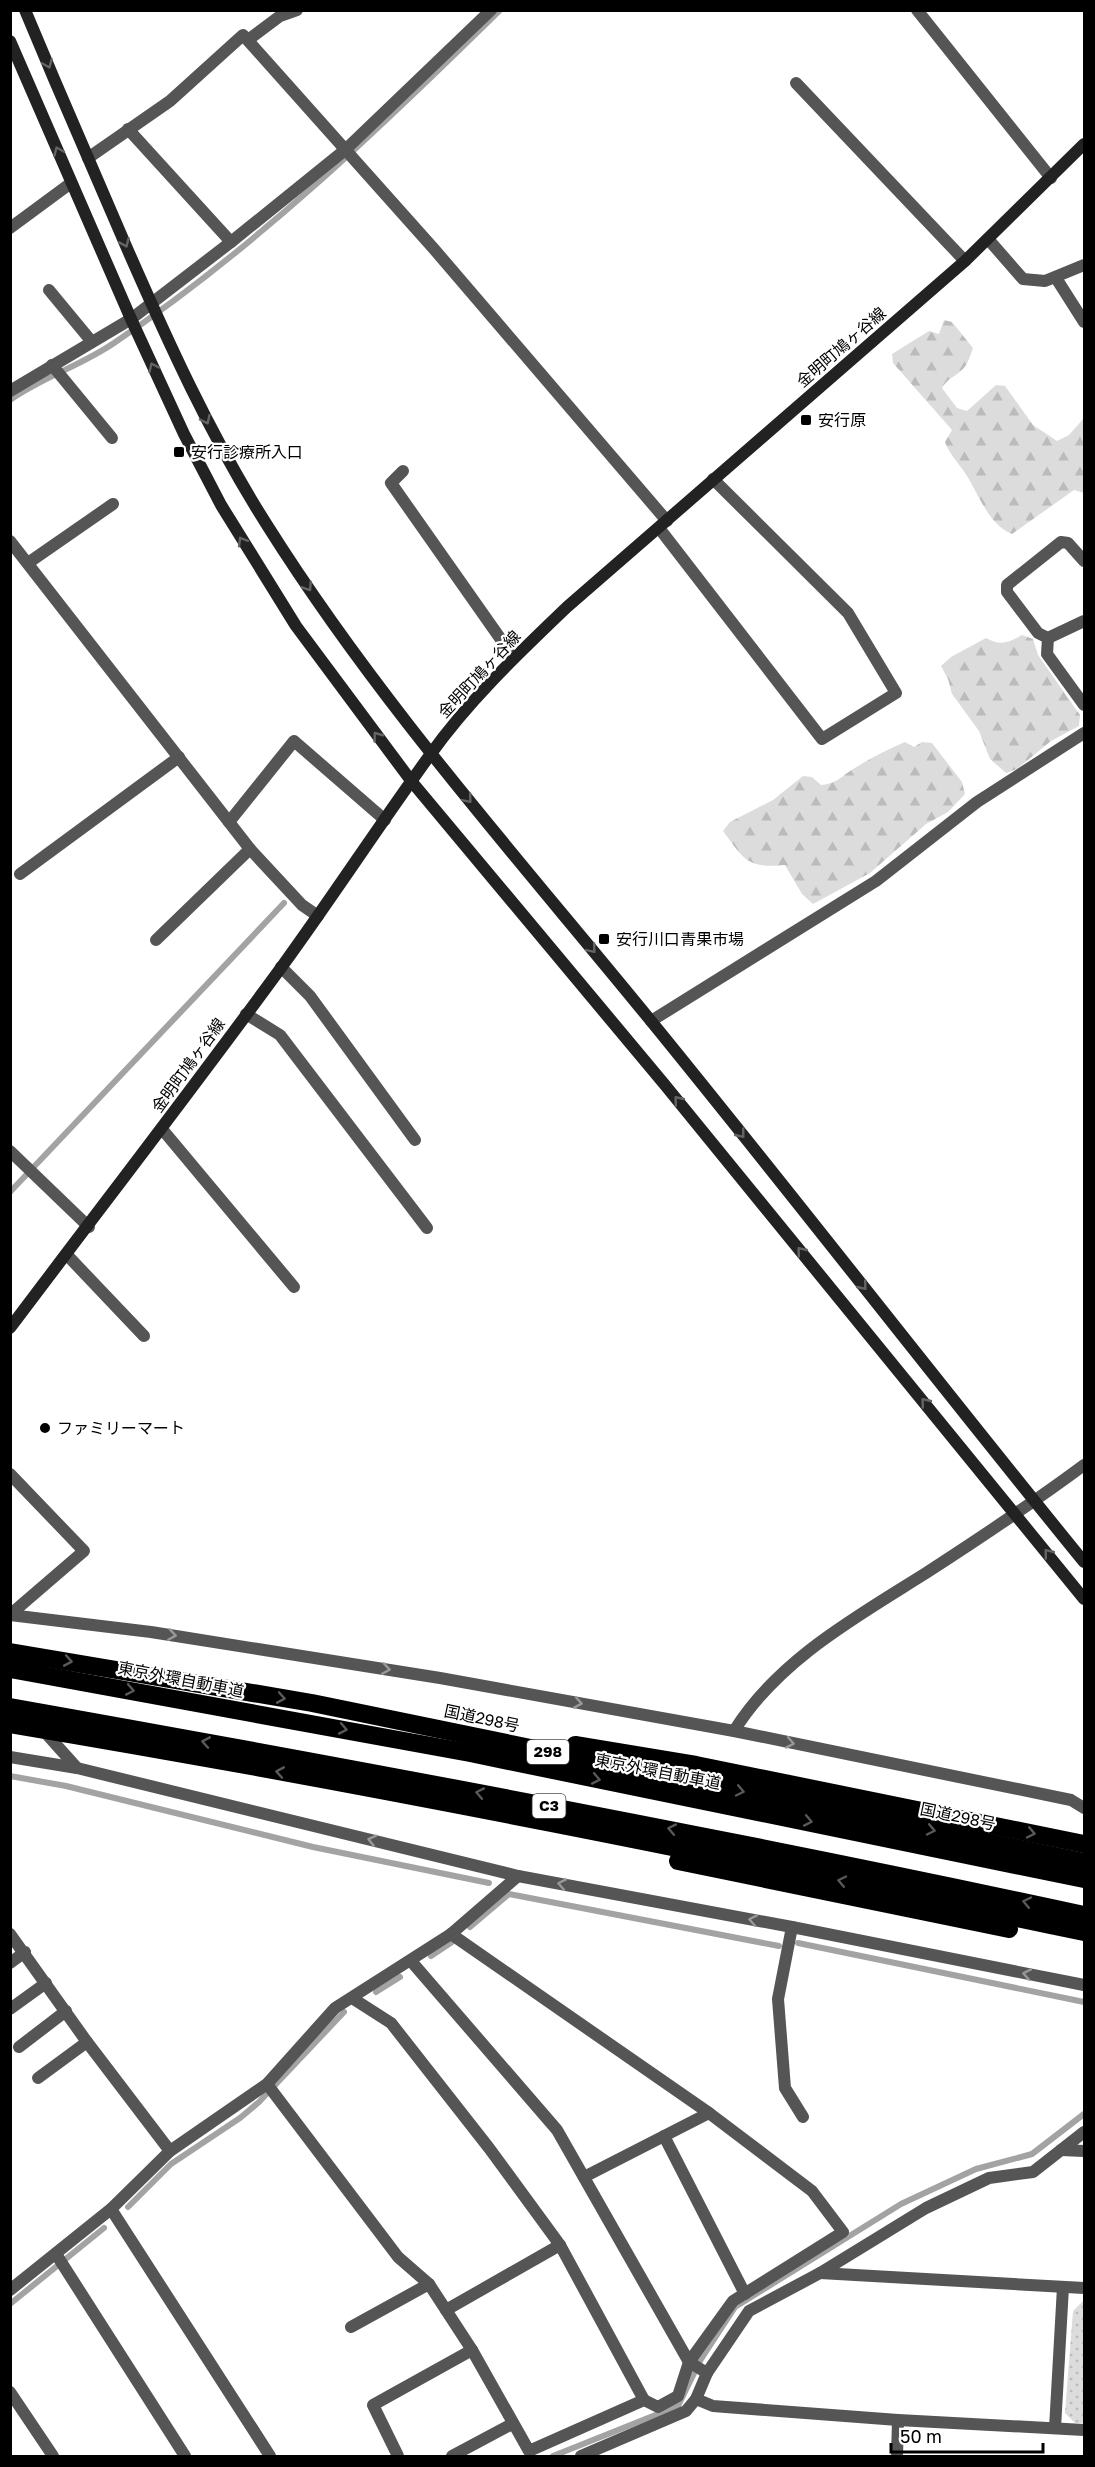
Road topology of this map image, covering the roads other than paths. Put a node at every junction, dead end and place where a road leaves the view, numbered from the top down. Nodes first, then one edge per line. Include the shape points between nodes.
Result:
1 (25, 10) edge
2 (297, 10) edge
3 (490, 10) edge
4 (916, 10) edge
5 (248, 40) junction
6 (10, 41) edge
7 (796, 82) dead end
8 (128, 129) junction
9 (1084, 144) edge
10 (345, 150) junction
11 (88, 158) junction
12 (1051, 178) junction
13 (71, 183) junction
14 (10, 228) edge
15 (988, 239) junction
16 (231, 242) junction
17 (965, 261) junction
18 (1084, 265) edge
19 (1056, 278) junction
20 (49, 290) dead end
21 (151, 303) junction
22 (131, 319) junction
23 (1084, 322) edge
24 (92, 342) junction
25 (52, 365) junction
26 (10, 391) edge
27 (112, 438) dead end
28 (403, 471) dead end
29 (713, 479) junction
30 (113, 504) dead end
31 (663, 524) junction
32 (10, 541) edge
33 (1084, 561) edge
34 (28, 563) junction
35 (1084, 621) edge
36 (1048, 638) junction
37 (514, 658) junction
38 (1084, 705) edge
39 (1084, 733) edge
40 (430, 754) junction
41 (179, 757) junction
42 (412, 782) junction
43 (386, 820) junction
44 (229, 822) junction
45 (250, 849) junction
46 (20, 874) dead end
47 (318, 916) junction
48 (156, 940) dead end
49 (281, 967) junction
50 (246, 1014) junction
51 (651, 1022) junction
52 (162, 1129) junction
53 (415, 1140) dead end
54 (10, 1151) edge
55 (89, 1227) junction
56 (427, 1228) dead end
57 (67, 1255) junction
58 (294, 1287) dead end
59 (10, 1328) edge
60 (144, 1336) dead end
61 (1084, 1465) edge
62 (10, 1474) edge
63 (1035, 1502) junction
64 (1017, 1514) junction
65 (1084, 1562) edge
66 (1084, 1599) edge
67 (11, 1614) edge
68 (10, 1652) edge
69 (10, 1669) edge
70 (312, 1703) junction
71 (10, 1707) edge
72 (10, 1724) edge
73 (42, 1730) junction
74 (734, 1731) junction
75 (10, 1757) edge
76 (77, 1768) junction
77 (319, 1779) junction
78 (1084, 1808) edge
79 (1084, 1844) edge
80 (1084, 1862) edge
81 (518, 1876) junction
82 (1084, 1879) edge
83 (1084, 1915) edge
84 (792, 1927) junction
85 (1084, 1932) edge
86 (10, 1934) edge
87 (451, 1935) junction
88 (1084, 1944) edge
89 (25, 1952) junction
90 (411, 1961) junction
91 (10, 1963) edge
92 (46, 1983) junction
93 (1084, 1985) edge
94 (352, 1998) junction
95 (10, 2010) edge
96 (66, 2011) junction
97 (87, 2042) junction
98 (19, 2047) dead end
99 (38, 2078) dead end
100 (267, 2084) junction
101 (710, 2113) junction
102 (803, 2117) dead end
103 (1084, 2132) edge
104 (664, 2136) junction
105 (1061, 2150) junction
106 (170, 2151) junction
107 (1084, 2151) edge
108 (584, 2177) junction
109 (111, 2209) junction
110 (560, 2245) junction
111 (56, 2254) junction
112 (820, 2273) junction
113 (429, 2284) junction
114 (1063, 2287) junction
115 (1084, 2289) edge
116 (10, 2290) edge
117 (745, 2294) junction
118 (446, 2310) junction
119 (351, 2327) dead end
120 (472, 2350) junction
121 (689, 2362) junction
122 (707, 2373) junction
123 (10, 2392) edge
124 (696, 2399) junction
125 (644, 2400) junction
126 (898, 2420) junction
127 (512, 2424) junction
128 (1055, 2428) junction
129 (1084, 2430) edge
130 (53, 2457) edge
131 (185, 2457) edge
132 (270, 2457) edge
133 (398, 2457) edge
134 (452, 2457) edge
135 (581, 2457) edge
136 (897, 2457) edge

1 -> 11 street
2 - 5 street via 280,16
3 - 10 street
4 - 12 street
5 - 8 street via 243,35 170,101
5 - 10 street
13 -> 6 street
7 - 17 street
8 - 11 street
8 - 16 street
9 - 12 street, 金明町鳩ヶ谷線
10 - 16 street
10 - 31 street via 434,249
11 -> 21 street
12 - 15 street, 金明町鳩ヶ谷線
13 - 14 street
13 - 22 street
15 - 17 street, 金明町鳩ヶ谷線
15 - 19 street via 1023,279
16 - 21 street
17 - 29 street, 金明町鳩ヶ谷線
18 - 19 street
19 - 23 street
20 - 24 street
21 - 22 street
21 -> 40 street via 211,430 267,525 373,681
22 - 24 street
42 -> 22 street via 334,680 262,573 184,434
24 - 25 street
25 - 26 street
25 - 27 street
28 - 37 street via 391,483
29 - 31 street, 金明町鳩ヶ谷線
29 - 31 street via 848,613 896,693 822,739
30 - 34 street
31 - 37 street, 金明町鳩ヶ谷線
32 - 34 street
33 - 36 street via 1068,543 1061,542 1007,585 1007,592 1038,633
34 - 41 street
35 - 36 street
36 - 38 street via 1047,654
37 - 40 street, 金明町鳩ヶ谷線
39 - 51 street via 977,802 876,881
40 - 42 street, 金明町鳩ヶ谷線
40 -> 51 street
41 - 44 street
41 - 46 street
42 - 43 street, 金明町鳩ヶ谷線
64 -> 42 street
43 - 44 street via 294,741
43 - 47 street, 金明町鳩ヶ谷線
44 - 45 street
45 - 47 street via 302,905
45 - 48 street
47 - 49 street, 金明町鳩ヶ谷線
49 - 50 street, 金明町鳩ヶ谷線
49 - 53 street via 310,996
50 - 52 street, 金明町鳩ヶ谷線
50 - 56 street via 280,1035
51 -> 63 street
52 - 55 street, 金明町鳩ヶ谷線
52 - 58 street
54 - 55 street
55 - 57 street, 金明町鳩ヶ谷線
57 - 59 street, 金明町鳩ヶ谷線
57 - 60 street
61 - 63 street
62 - 67 street via 84,1551
63 - 64 street
63 - 65 street
66 -> 64 street
64 - 74 street via 836,1630 783,1672 748,1709
67 -> 74 street via 429,1676
68 -> 70 highway, 国道298号 / 298
69 -> 82 highway, 東京外環自動車道 / C3 via 470,1753
70 -> 79 highway via 696,1765
70 -> 80 highway, 国道298号 / 298
83 -> 71 highway, C3 via 653,1826
72 - 73 highway
73 - 76 street
77 -> 73 highway
74 -> 78 street via 1071,1800
75 - 76 street
81 -> 76 street
85 -> 77 highway
77 - 88 highway via 702,1866
84 -> 81 street
81 - 87 street
93 -> 84 street
84 - 102 street via 778,1999 786,2088
86 - 89 street
87 - 90 street
87 - 101 street
89 - 91 street
89 - 92 street
90 - 94 street
90 - 108 street via 557,2130
92 - 95 street
92 - 96 street
94 - 100 street via 335,2007
94 - 110 street via 391,2023
96 - 97 street
96 - 98 street
97 - 99 street
97 - 106 street
100 - 106 street
100 - 113 street via 398,2257
101 - 104 street
101 - 117 street via 812,2191 843,2232
103 - 105 street
104 - 108 street
104 - 117 street
105 - 107 street
105 - 112 street via 1033,2172 989,2178 926,2208
106 - 109 street
108 - 121 street
109 - 111 street
109 - 132 street
110 - 118 street
110 - 125 street
111 - 116 street
111 - 131 street
112 - 114 street
112 - 122 street via 749,2311
113 - 118 street
113 - 119 street
114 - 115 street
114 - 128 street
117 - 121 street via 733,2301
118 - 120 street
120 - 127 street
120 - 133 street via 373,2405
121 - 122 street
121 - 125 street via 678,2396 658,2407
122 - 124 street
123 - 130 street
124 - 126 street via 713,2406
124 - 135 street via 686,2411
125 - 127 street via 529,2451
126 - 128 street
126 - 136 street
127 - 134 street
128 - 129 street

